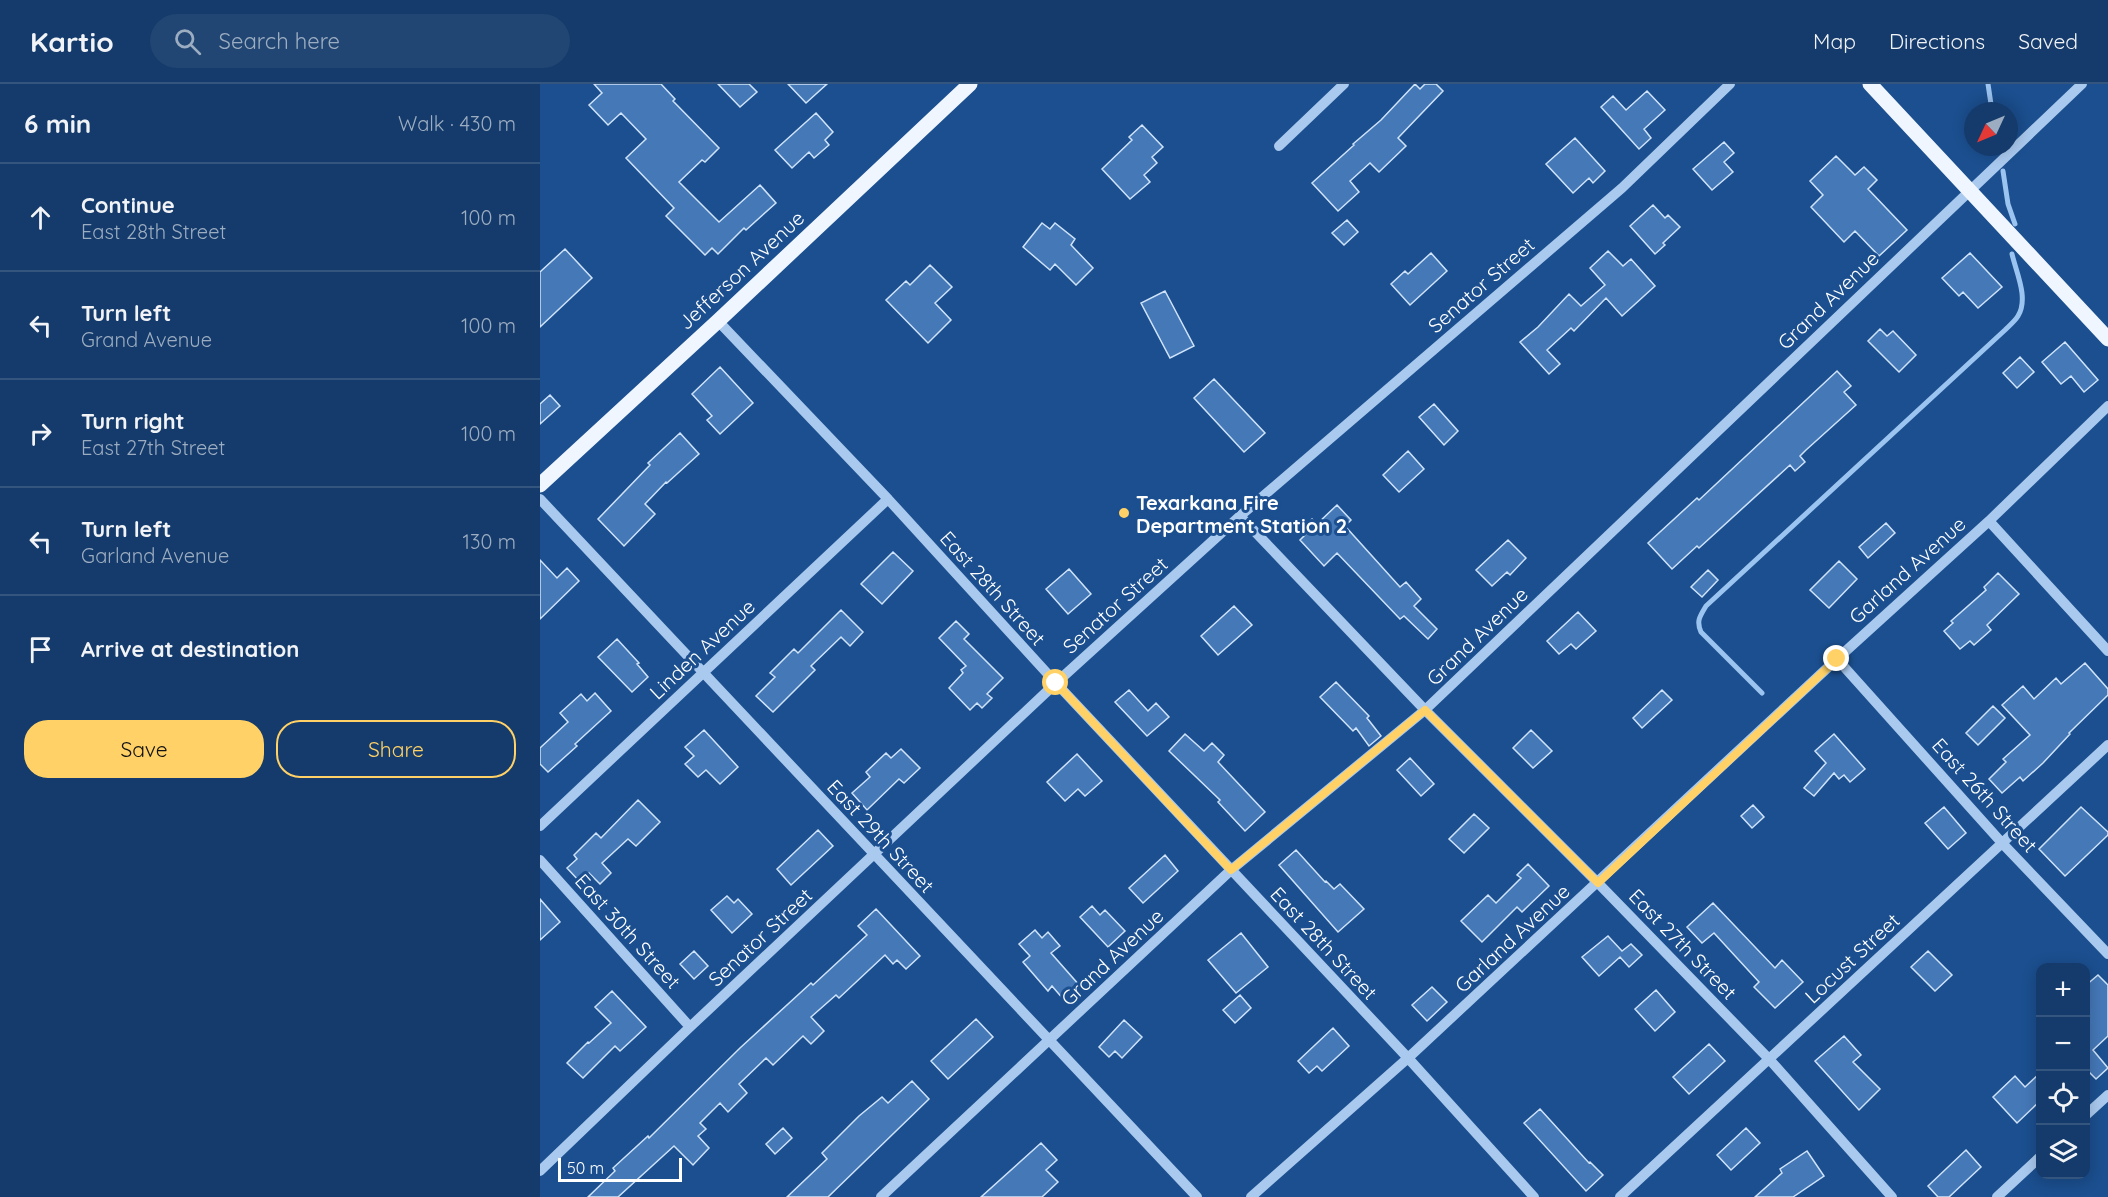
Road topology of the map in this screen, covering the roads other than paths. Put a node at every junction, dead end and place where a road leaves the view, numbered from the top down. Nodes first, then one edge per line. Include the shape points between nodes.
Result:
1 (970, 84) edge
2 (1344, 84) edge
3 (1730, 84) edge
4 (1870, 84) edge
5 (2082, 84) edge
6 (1280, 146) dead end
7 (1969, 190) junction
8 (718, 321) junction
9 (2108, 339) edge
10 (2108, 406) edge
11 (540, 485) edge
12 (540, 499) edge
13 (888, 499) junction
14 (1240, 516) junction
15 (1989, 521) junction
16 (2108, 651) edge
17 (1837, 659) junction
18 (703, 673) junction
19 (1056, 683) junction
20 (1425, 710) junction
21 (2108, 745) edge
22 (540, 826) edge
23 (2002, 843) junction
24 (875, 855) junction
25 (540, 860) edge
26 (1231, 870) junction
27 (1598, 883) junction
28 (2108, 954) edge
29 (690, 1027) junction
30 (1049, 1040) junction
31 (1408, 1058) junction
32 (1769, 1059) junction
33 (2108, 1095) edge
34 (2090, 1111) edge
35 (2036, 1161) edge
36 (540, 1171) edge
37 (881, 1197) edge
38 (1197, 1197) edge
39 (1251, 1197) edge
40 (1534, 1197) edge
41 (1620, 1197) edge
42 (1892, 1197) edge
43 (1997, 1197) edge

1 - 8 main road, Jefferson Avenue
2 - 6 street
3 - 14 street, Senator Street via 1622,188
4 - 7 main road
5 - 7 street, Grand Avenue
7 - 9 main road
7 - 20 street, Grand Avenue
8 - 11 main road, Jefferson Avenue
8 - 13 street, East 28th Street
10 - 15 street, Garland Avenue
12 - 18 street, East 29th Street
13 - 18 street, Linden Avenue
13 - 19 street, East 28th Street
14 - 19 street, Senator Street
14 - 20 street, East 27th Street
15 - 16 street
15 - 17 street, Garland Avenue
17 - 23 street, East 26th Street
17 - 27 street, Garland Avenue
18 - 22 street, Linden Avenue
18 - 24 street, East 29th Street
19 - 24 street, Senator Street
19 - 26 street, East 28th Street
20 - 26 street, Grand Avenue
20 - 27 street, East 27th Street
21 - 23 street, Locust Street
23 - 28 street, East 26th Street
23 - 32 street, Locust Street
24 - 29 street, Senator Street
24 - 30 street, East 29th Street
25 - 29 street, East 30th Street
26 - 30 street, Grand Avenue
26 - 31 street, East 28th Street
27 - 31 street, Garland Avenue
27 - 32 street, East 27th Street
29 - 36 street, Senator Street
30 - 37 street, Grand Avenue
30 - 38 street, East 29th Street
31 - 39 street, Garland Avenue
31 - 40 street, East 28th Street
32 - 41 street, Locust Street
32 - 42 street, East 27th Street
33 - 34 street
35 - 43 street

